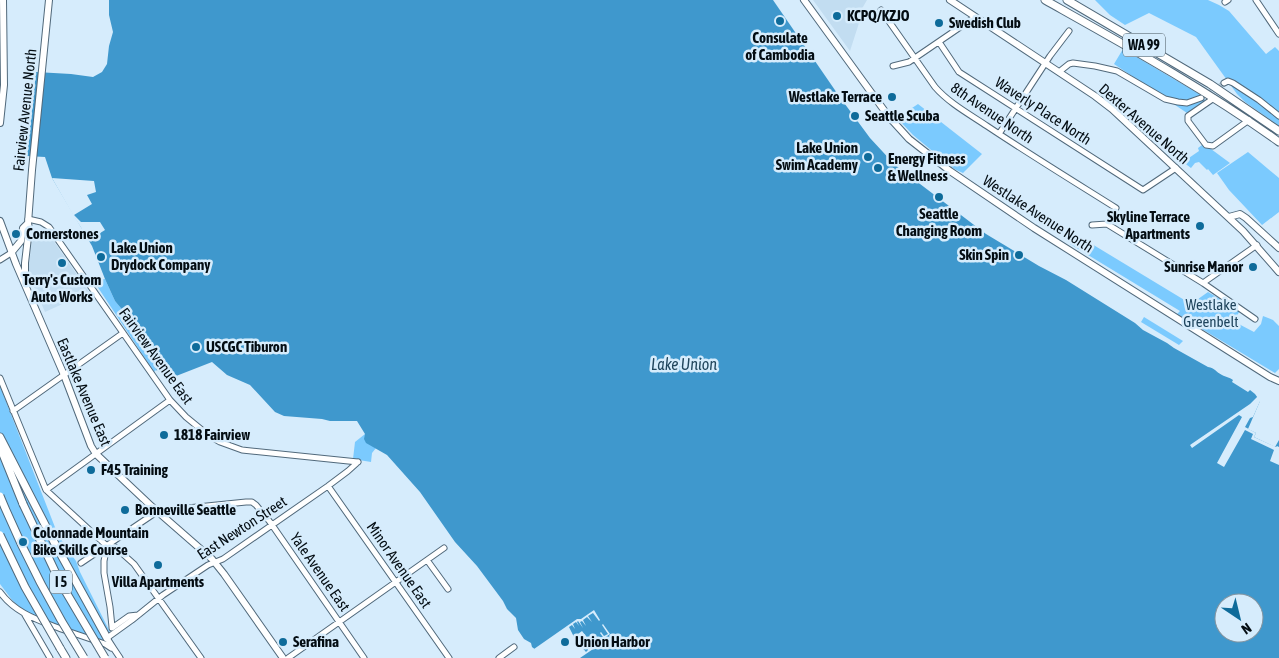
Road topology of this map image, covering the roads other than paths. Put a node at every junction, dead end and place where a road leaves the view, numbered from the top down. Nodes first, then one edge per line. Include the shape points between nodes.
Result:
1 (3, 0) edge
2 (49, 0) edge
3 (804, 0) edge
4 (950, 0) edge
5 (1046, 0) edge
6 (1067, 0) edge
7 (1256, 0) edge
8 (881, 10) dead end
9 (975, 17) junction
10 (1070, 32) dead end
11 (1279, 34) edge
12 (939, 42) junction
13 (915, 58) junction
14 (1046, 64) junction
15 (893, 66) dead end
16 (1059, 72) junction
17 (1224, 82) dead end
18 (2, 91) edge
19 (1201, 98) tunnel mouth
20 (1214, 98) junction
21 (1016, 109) junction
22 (1279, 116) edge
23 (1249, 120) junction
24 (0, 123) edge
25 (1279, 131) edge
26 (999, 134) junction
27 (1279, 142) edge
28 (1176, 168) junction
29 (1229, 216) junction
30 (0, 220) edge
31 (28, 221) junction
32 (1107, 224) junction
33 (1092, 225) dead end
34 (1257, 245) junction
35 (1279, 248) edge
36 (11, 252) junction
37 (0, 260) edge
38 (1279, 272) edge
39 (1203, 283) junction
40 (26, 287) junction
41 (1255, 319) dead end
42 (123, 333) junction
43 (64, 376) junction
44 (0, 378) edge
45 (1279, 381) edge
46 (170, 400) junction
47 (14, 411) junction
48 (0, 437) edge
49 (0, 447) edge
50 (96, 454) junction
51 (358, 462) joint
52 (328, 486) junction
53 (46, 490) junction
54 (0, 496) edge
55 (158, 511) junction
56 (272, 525) junction
57 (0, 535) edge
58 (107, 546) junction
59 (444, 548) dead end
60 (427, 560) junction
61 (216, 562) junction
62 (81, 563) dead end
63 (396, 582) junction
64 (448, 590) dead end
65 (0, 592) edge
66 (159, 599) junction
67 (25, 614) junction
68 (138, 614) junction
69 (339, 622) junction
70 (108, 638) junction
71 (514, 647) dead end
72 (114, 650) junction
73 (50, 658) edge
74 (66, 658) edge
75 (84, 658) edge
76 (105, 658) edge
77 (120, 658) edge
78 (201, 658) edge
79 (284, 658) edge
80 (288, 658) edge
81 (364, 658) edge
82 (449, 658) edge
83 (498, 658) edge

1 - 18 main road
2 - 31 main road, Fairview Avenue North
3 - 45 main road, Westlake Avenue North via 889,117 909,139 1034,228
4 - 9 main road, Dexter Avenue North
5 - 20 highway, WA 99
6 - 25 highway, WA 99 via 1210,84
7 - 11 street
8 - 13 street, 8th Avenue North
9 - 12 street
9 - 14 main road, Dexter Avenue North
10 - 14 street
12 - 13 street
12 - 21 street, Waverly Place North via 959,72
13 - 15 street
13 - 26 street, 8th Avenue North via 940,93
14 - 16 main road, Dexter Avenue North
14 - 21 street
16 - 19 street via 1072,63 1095,66 1117,71 1165,99 1186,102
16 - 28 main road, Dexter Avenue North via 1112,109
17 - 22 street via 1233,83
18 - 24 main road
20 - 23 highway, WA 99
20 - 23 street via 1188,116 1188,122 1206,145 1213,146
21 - 26 street
21 - 28 street, Waverly Place North via 1142,190
23 - 27 highway, WA 99
26 - 32 street, 8th Avenue North via 1116,208
28 - 29 main road, Dexter Avenue North
29 - 34 main road, Dexter Avenue North
29 - 35 main road via 1240,214
30 - 36 main road, Eastlake Avenue East
31 - 36 main road, Fairview Avenue North via 21,241
31 - 40 main road, Fairview Avenue North
31 - 42 street, Fairview Avenue East via 41,222 49,227
32 - 33 street
32 - 39 street
34 - 38 main road, Dexter Avenue North
34 - 39 street
36 - 37 street
36 - 40 main road, Eastlake Avenue East
39 - 41 street
40 - 43 main road, Eastlake Avenue East
42 - 43 street
42 - 46 street, Fairview Avenue East
43 - 47 street
43 - 50 main road, Eastlake Avenue East
44 - 47 street
46 - 50 street
46 - 51 street, Fairview Avenue East via 208,435 242,450
47 - 53 street
48 - 70 highway
49 - 76 highway, I 5, bridge via 47,556
50 - 53 street
50 - 55 main road, Eastlake Avenue East
51 - 52 street, East Newton Street
52 - 56 street, East Newton Street
52 - 63 street, Minor Avenue East
53 - 58 street
54 - 75 highway, bridge via 41,585
55 - 56 street, Yale Avenue East via 252,502
55 - 58 street
55 - 61 main road, Eastlake Avenue East
56 - 61 street, East Newton Street
56 - 69 street, Yale Avenue East
57 - 74 highway, I 5, bridge
58 - 62 street
58 - 66 street via 115,547 134,564
58 - 68 street, East Newton Street via 104,573 112,628 129,616
59 - 60 street
60 - 63 street
60 - 64 street
61 - 66 street, East Newton Street
61 - 79 main road, Eastlake Avenue East
63 - 69 street
63 - 82 street, Minor Avenue East
65 - 67 street
66 - 68 street, East Newton Street
66 - 78 street
67 - 72 street
67 - 73 street
68 - 70 street, East Newton Street
69 - 80 street
69 - 81 street, Yale Avenue East
70 - 72 street
71 - 83 street
72 - 77 street

